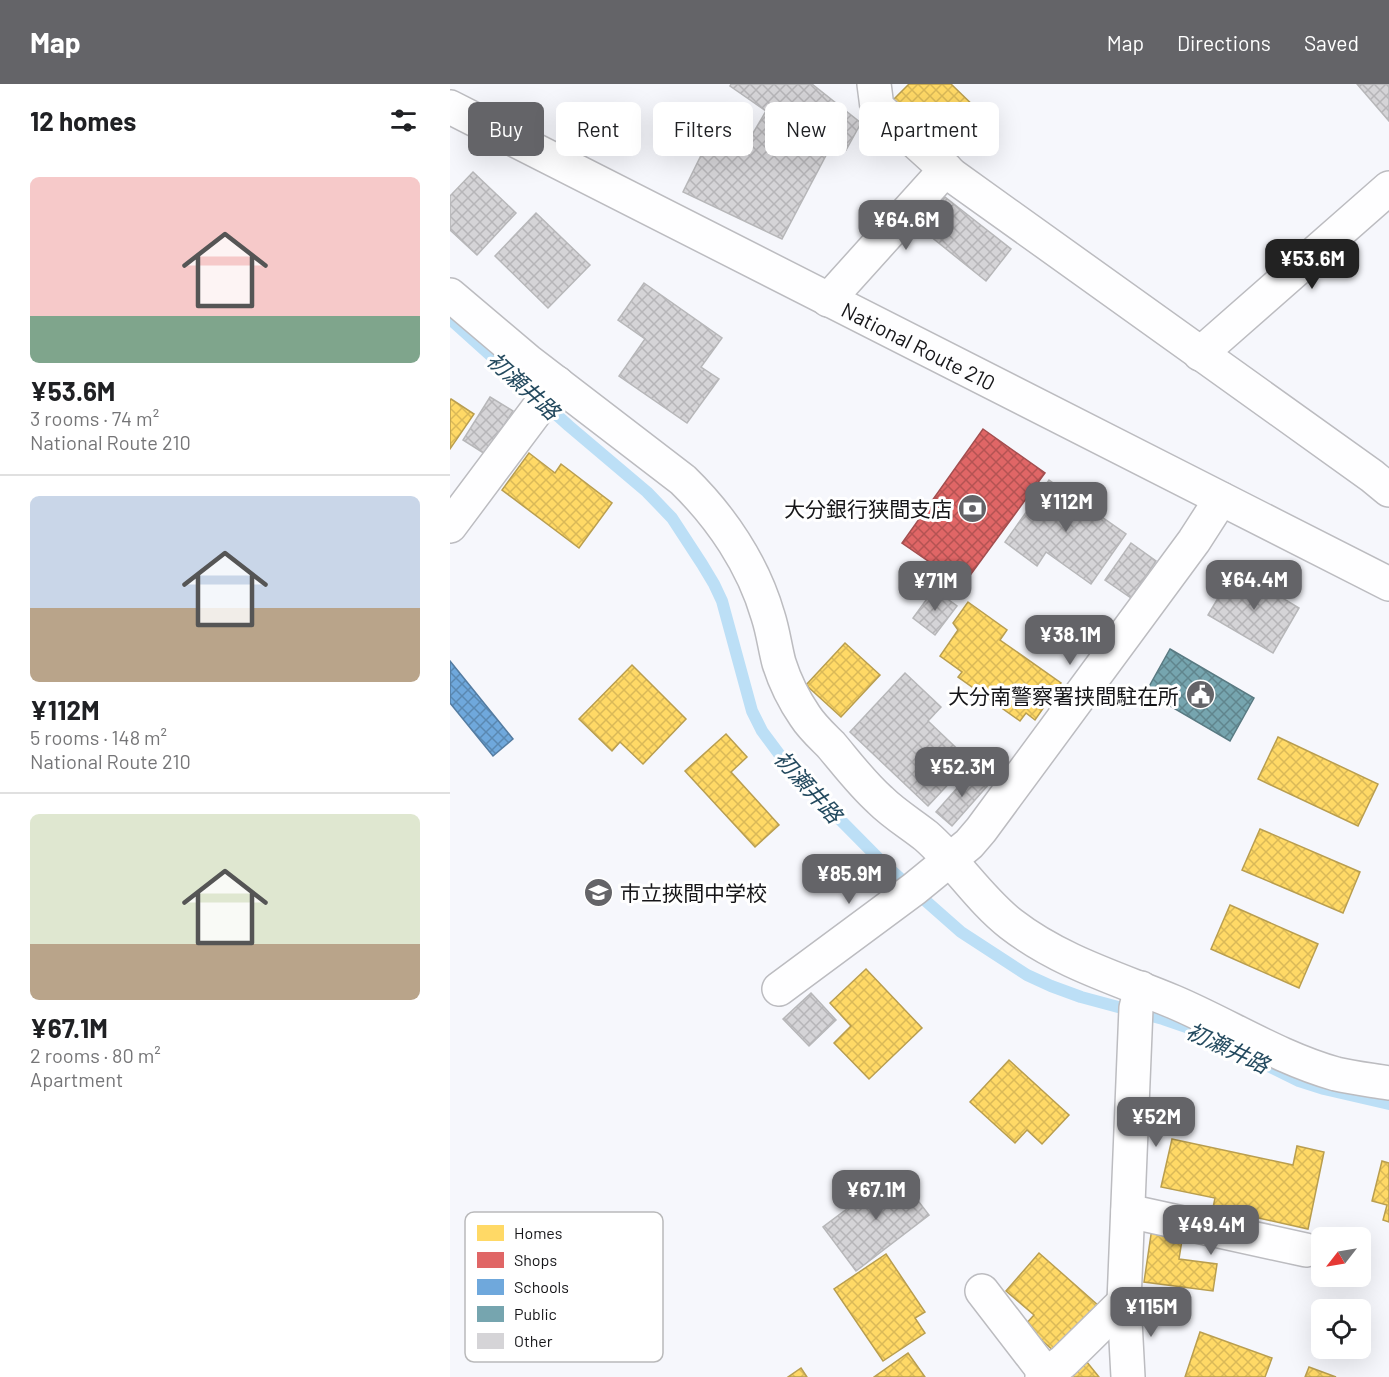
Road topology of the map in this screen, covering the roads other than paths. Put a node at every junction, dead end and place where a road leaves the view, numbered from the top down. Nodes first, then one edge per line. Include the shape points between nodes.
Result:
1 (874, 84) edge
2 (450, 106) edge
3 (945, 169) junction
4 (1389, 188) edge
5 (450, 296) edge
6 (828, 300) junction
7 (1200, 354) junction
8 (557, 383) junction
9 (1389, 490) edge
10 (1221, 499) junction
11 (450, 526) edge
12 (1389, 584) edge
13 (950, 860) junction
14 (1141, 988) junction
15 (779, 989) dead end
16 (1389, 1083) edge
17 (1128, 1212) junction
18 (1306, 1250) dead end
19 (982, 1291) dead end
20 (1124, 1302) junction
21 (1044, 1375) edge
22 (1128, 1377) edge

1 - 3 main road via 877,108
2 - 6 main road, National Route 210
3 - 6 main road
3 - 7 main road
4 - 7 main road
5 - 8 main road
6 - 10 main road, National Route 210
7 - 9 main road
8 - 11 main road
8 - 13 main road via 701,497 752,572 769,617 779,664 807,719 878,799
10 - 12 main road, National Route 210
10 - 13 main road via 981,830
13 - 14 main road via 1010,924 1075,963
13 - 15 main road
14 - 16 main road via 1305,1063 1336,1074
14 - 17 main road via 1136,1008
17 - 18 main road
17 - 20 main road
19 - 21 main road
20 - 21 main road via 1063,1362
20 - 22 main road

